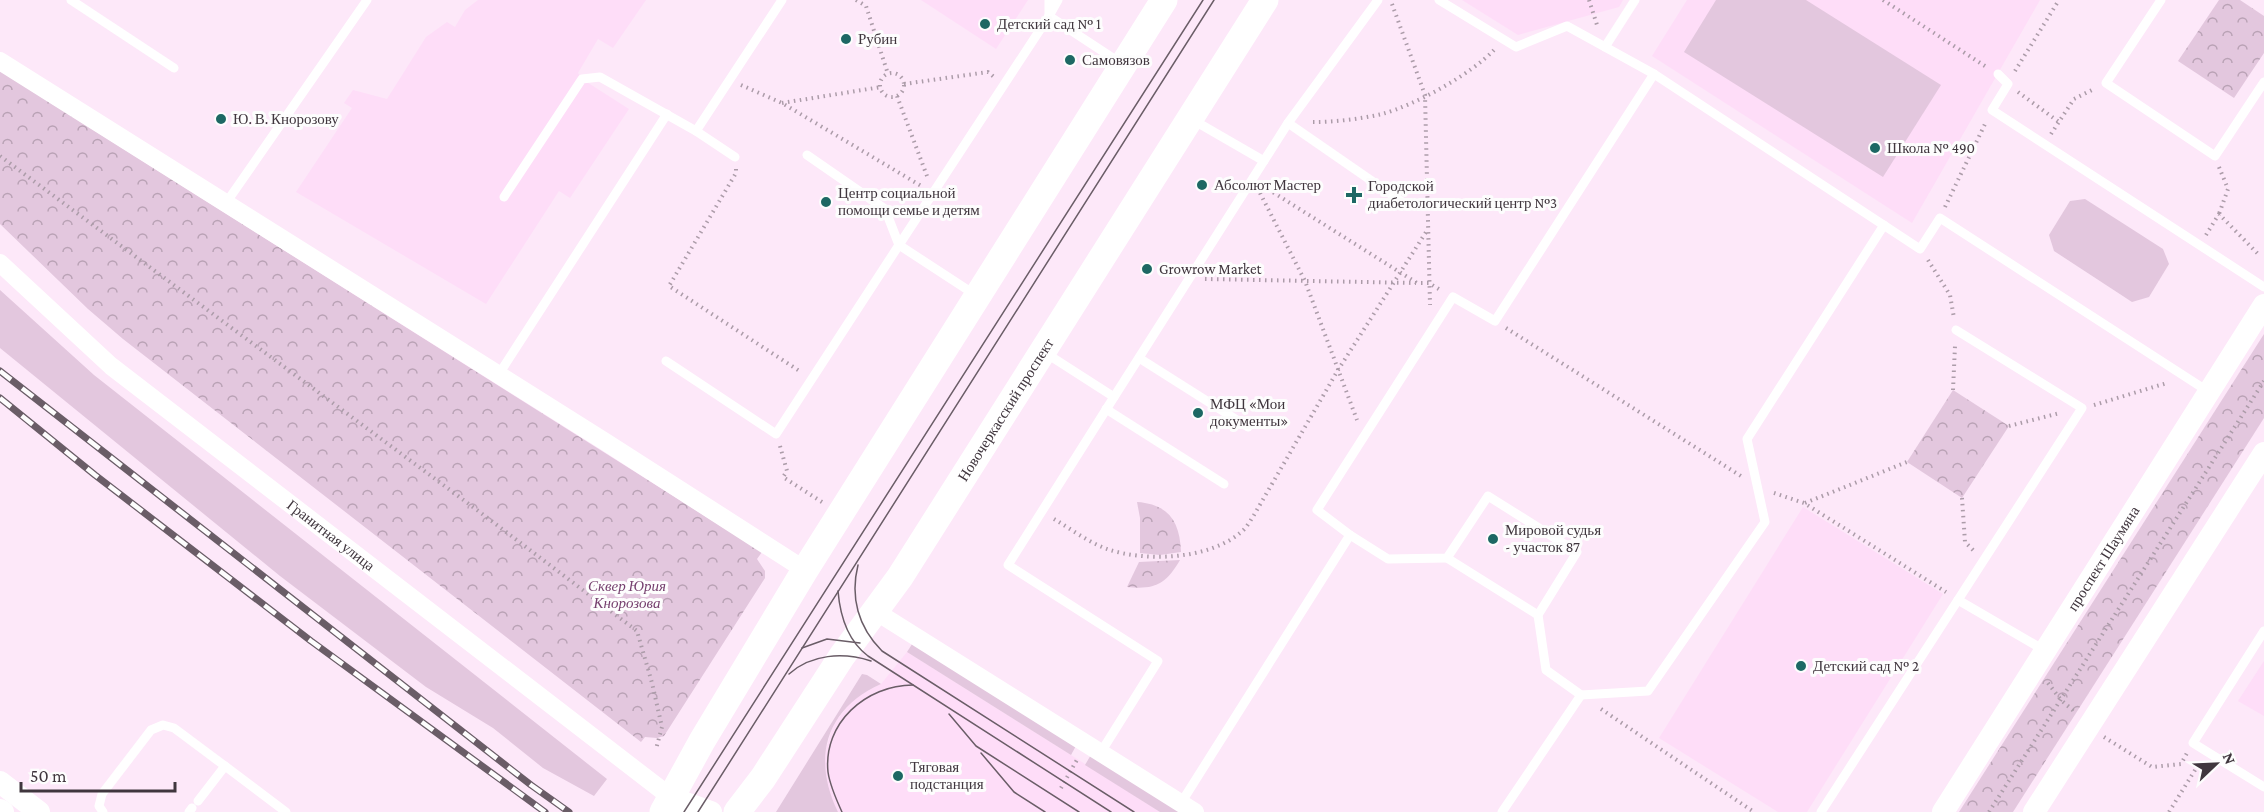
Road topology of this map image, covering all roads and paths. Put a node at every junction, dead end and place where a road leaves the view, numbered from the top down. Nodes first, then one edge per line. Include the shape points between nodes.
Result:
1 (71, 0) edge
2 (367, 0) edge
3 (782, 0) edge
4 (856, 0) edge
5 (1048, 0) edge
6 (1059, 0) edge
7 (1164, 0) edge
8 (1265, 0) edge
9 (1378, 0) edge
10 (1391, 0) edge
11 (1439, 0) edge
12 (1635, 0) edge
13 (1883, 0) edge
14 (2059, 0) edge
15 (2161, 0) edge
16 (1049, 16) junction
17 (1503, 40) junction
18 (1605, 47) junction
19 (0, 61) edge
20 (1124, 65) junction
21 (174, 68) dead end
22 (888, 74) junction
23 (1654, 74) junction
24 (1998, 74) joint
25 (996, 78) dead end
26 (729, 80) junction
27 (2264, 82) edge
28 (2106, 83) junction
29 (904, 84) junction
30 (2007, 84) junction
31 (881, 87) junction
32 (1425, 95) junction
33 (897, 96) junction
34 (782, 103) junction
35 (1992, 110) junction
36 (667, 114) junction
37 (1190, 118) junction
38 (2059, 122) junction
39 (1288, 123) junction
40 (696, 131) junction
41 (2044, 144) junction
42 (807, 155) dead end
43 (0, 156) edge
44 (2215, 156) junction
45 (735, 157) joint
46 (1264, 161) junction
47 (1252, 179) junction
48 (933, 193) junction
49 (504, 197) dead end
50 (226, 203) junction
51 (1408, 206) dead end
52 (2219, 214) junction
53 (1940, 218) junction
54 (1884, 225) junction
55 (1428, 229) junction
56 (899, 245) junction
57 (2199, 245) junction
58 (2260, 255) dead end
59 (0, 263) edge
60 (1400, 273) junction
61 (1189, 279) junction
62 (1305, 281) junction
63 (1394, 283) junction
64 (1417, 283) junction
65 (1429, 283) junction
66 (2264, 287) edge
67 (976, 296) junction
68 (1453, 297) junction
69 (2264, 305) edge
70 (1496, 321) junction
71 (1956, 330) dead end
72 (1432, 332) junction
73 (1041, 351) junction
74 (1139, 358) junction
75 (666, 361) dead end
76 (1338, 370) junction
77 (499, 374) junction
78 (812, 379) junction
79 (2264, 381) edge
80 (2210, 392) junction
81 (1113, 397) junction
82 (1106, 409) junction
83 (1248, 427) dead end
84 (776, 434) junction
85 (1364, 437) junction
86 (2264, 453) edge
87 (1907, 462) dead end
88 (1224, 484) dead end
89 (1758, 487) junction
90 (1962, 498) dead end
91 (825, 503) dead end
92 (1804, 503) junction
93 (1041, 511) junction
94 (1350, 535) junction
95 (1447, 558) junction
96 (1984, 561) junction
97 (805, 570) junction
98 (1958, 600) junction
99 (875, 611) junction
100 (1538, 615) junction
101 (2264, 631) edge
102 (2047, 652) junction
103 (1581, 695) junction
104 (656, 749) dead end
105 (1092, 751) junction
106 (2207, 751) junction
107 (225, 766) junction
108 (0, 782) edge
109 (1060, 788) dead end
110 (2264, 788) edge
111 (193, 807) edge
112 (674, 807) edge
113 (1188, 807) edge
114 (39, 812) edge
115 (103, 812) edge
116 (286, 812) edge
117 (711, 812) edge
118 (736, 812) edge
119 (1502, 812) edge
120 (1754, 812) edge
121 (1821, 812) edge
122 (1943, 812) edge
123 (1989, 812) edge
124 (2034, 812) edge
125 (2169, 812) edge

1 - 21 lane
2 - 50 lane
3 - 26 lane
4 - 22 path via 866,6
5 - 16 lane
6 - 16 lane
7 - 20 main road
8 - 37 main road, Новочеркасский проспект
9 - 39 lane
10 - 32 path
11 - 17 lane
12 - 18 lane
13 - 24 path
14 - 30 path
15 - 28 lane
16 - 20 lane
16 - 48 lane
17 - 18 lane via 1516,47 1567,26
17 - 32 path via 1458,78
18 - 23 lane
19 - 50 street
20 - 67 main road
22 - 29 path via 899,75
22 - 31 path
23 - 54 lane
23 - 70 lane
24 - 30 lane
25 - 29 path via 988,72
26 - 34 path
26 - 40 lane
27 - 44 lane
28 - 38 path via 2074,99
28 - 44 lane
29 - 33 path
30 - 35 lane
30 - 38 path
31 - 33 path via 887,95
31 - 34 path
32 - 39 path via 1383,113 1332,122
32 - 55 path
33 - 48 path
34 - 48 path
35 - 41 lane
35 - 53 path
36 - 40 lane
36 - 49 lane via 600,77 582,79
36 - 77 lane
37 - 46 lane
37 - 73 main road, Новочеркасский проспект
38 - 41 path
39 - 46 lane
39 - 51 lane
40 - 45 lane
41 - 57 lane
42 - 56 lane via 885,209
43 - 104 path via 637,632 662,727
44 - 52 path via 2228,189
45 - 78 path via 736,173 669,286
46 - 47 lane
47 - 60 path
47 - 61 lane
47 - 62 path
48 - 56 lane
50 - 77 street
52 - 57 path
52 - 58 path
53 - 54 lane via 1920,249
53 - 80 lane
54 - 89 lane via 1747,439
55 - 60 path
55 - 65 path
56 - 67 lane
56 - 78 lane
57 - 66 lane
59 - 112 street, Гранитная улица via 111,366
60 - 63 path
60 - 64 path
61 - 62 path
61 - 74 lane
62 - 63 path
62 - 76 path
63 - 64 path
63 - 76 path
64 - 65 path
65 - 68 path
65 - 72 path
67 - 97 main road
68 - 70 lane
68 - 72 lane
69 - 80 street, проспект Шаумяна
70 - 89 path
71 - 96 lane via 2082,408
72 - 85 lane
73 - 81 lane
73 - 99 main road, Новочеркасский проспект
74 - 81 lane
74 - 83 lane
75 - 84 lane
76 - 85 path
76 - 93 path via 1254,515 1240,533 1217,546 1192,554 1132,556 1104,548
77 - 97 street
78 - 84 lane
79 - 123 path
80 - 102 street, проспект Шаумяна
81 - 82 lane
82 - 88 lane
82 - 93 lane
84 - 91 path via 787,471 783,477
85 - 94 lane via 1317,510
86 - 124 street
87 - 92 path
89 - 92 path
89 - 103 lane via 1765,522 1648,691
90 - 96 path via 1965,542
92 - 98 path
93 - 105 lane via 1008,565 1158,661
94 - 95 lane via 1389,559
94 - 113 lane
95 - 100 lane
95 - 100 lane via 1488,496 1498,502 1577,552
96 - 98 lane
97 - 112 main road via 708,732
98 - 102 lane
98 - 121 lane
99 - 105 street
99 - 118 main road, Новочеркасский проспект
100 - 103 lane via 1546,670
101 - 106 lane via 2193,743
102 - 122 street, проспект Шаумяна
103 - 119 lane
103 - 120 path
105 - 109 path
105 - 113 street
106 - 110 lane
106 - 125 path
107 - 111 lane
107 - 115 lane via 174,728 163,725 151,730 102,794 99,806
107 - 116 lane
108 - 114 street
112 - 117 street, Гранитная улица

